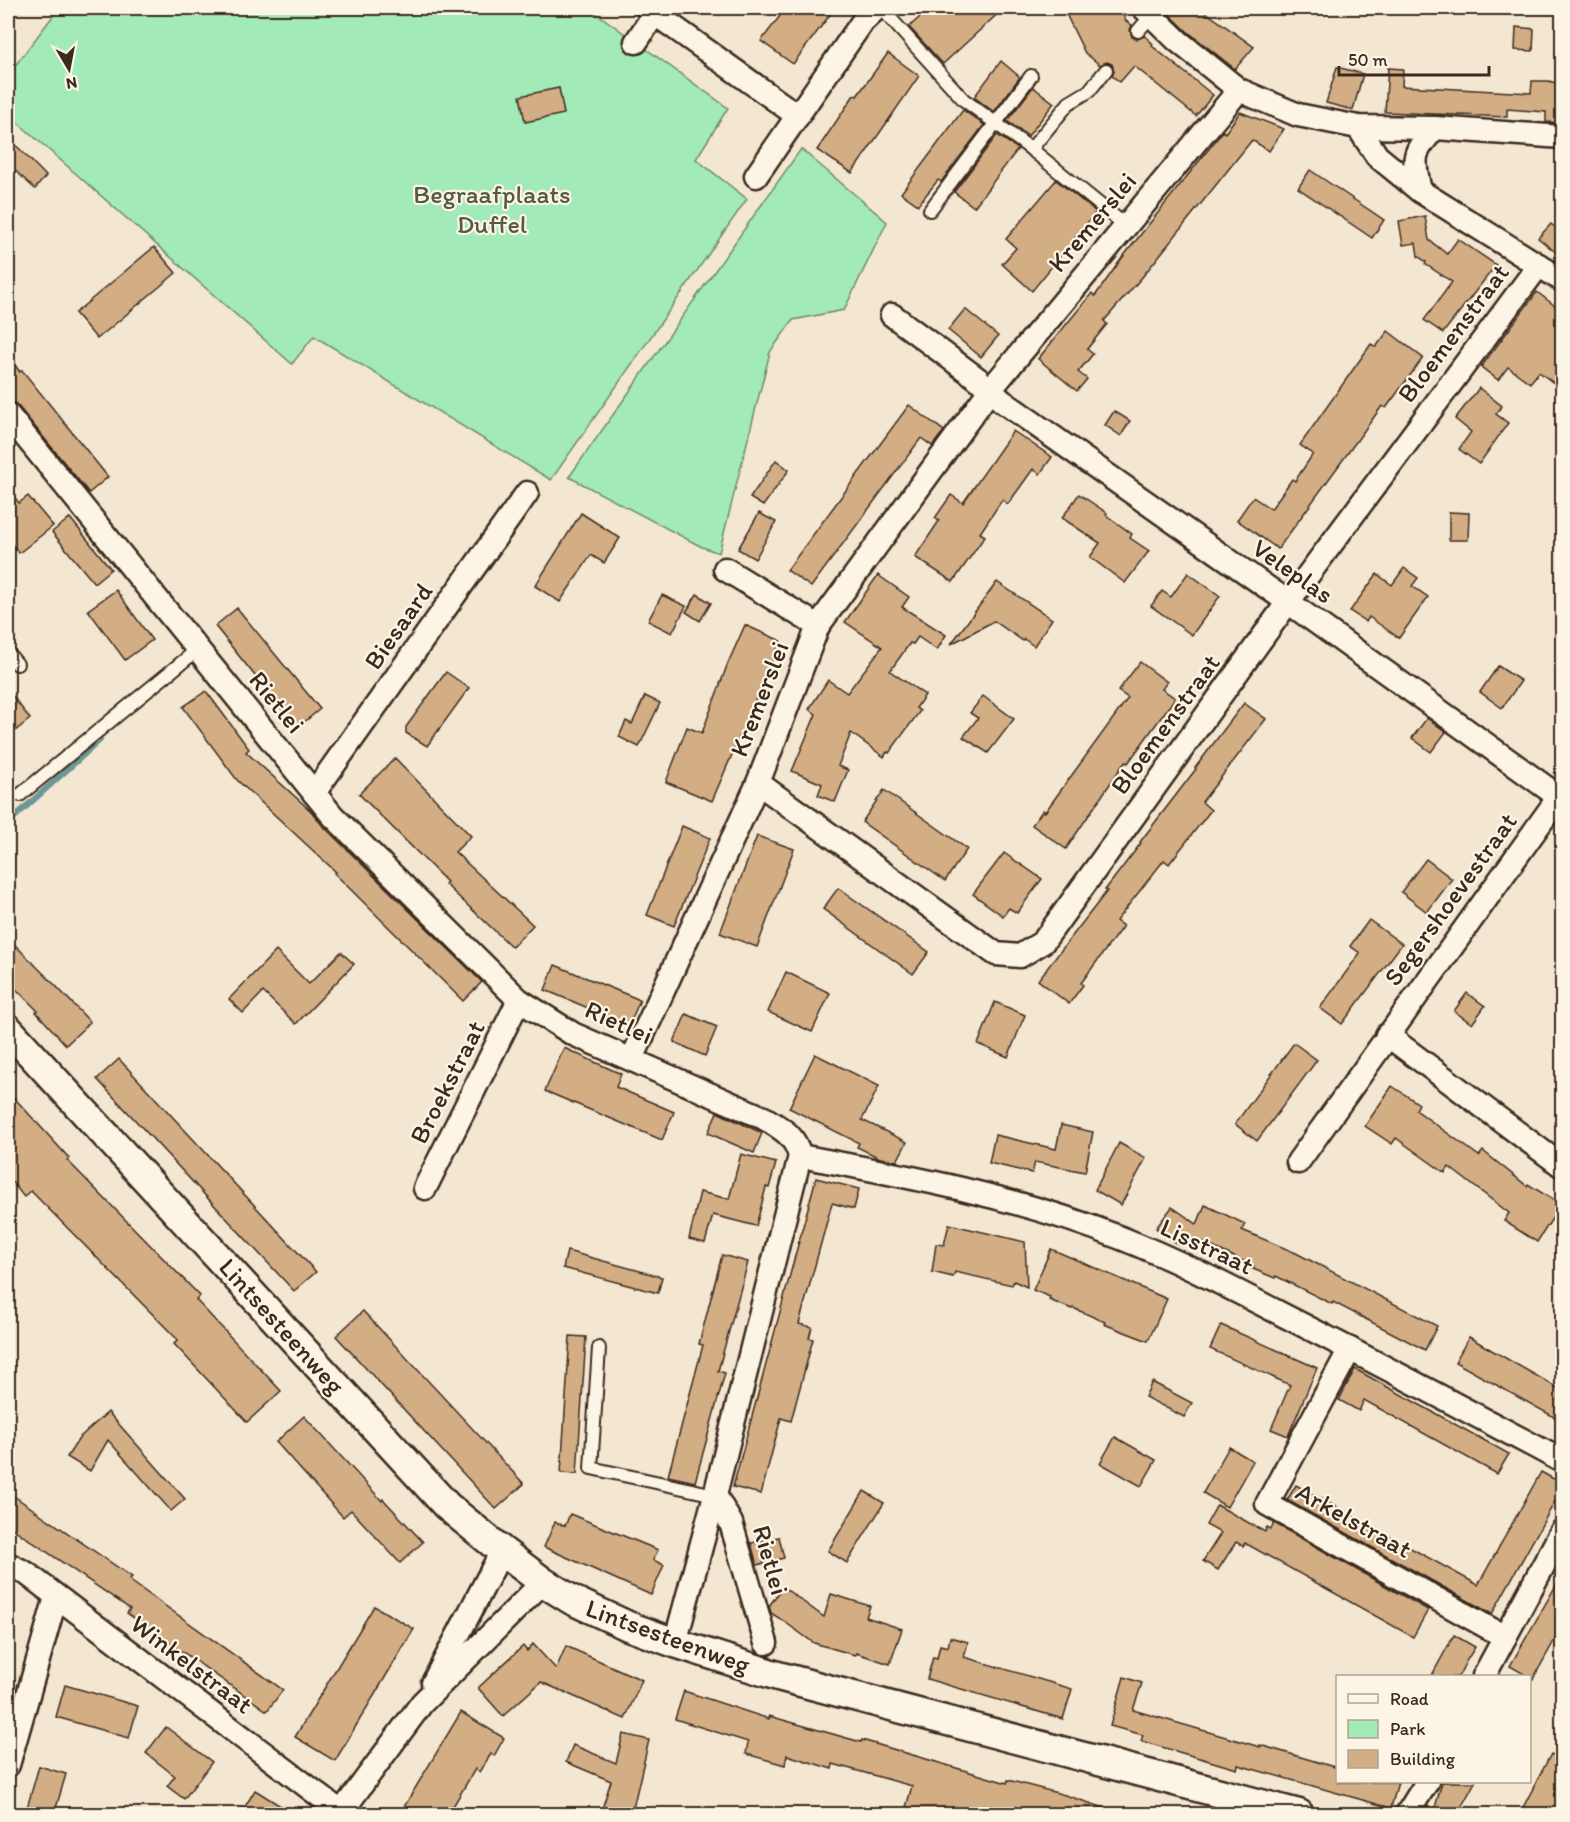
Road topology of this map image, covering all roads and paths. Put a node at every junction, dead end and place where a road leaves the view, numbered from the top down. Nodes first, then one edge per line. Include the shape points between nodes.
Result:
1 (879, 8) edge
2 (651, 10) edge
3 (1145, 18) edge
4 (636, 42) dead end
5 (1106, 70) dead end
6 (1031, 76) dead end
7 (1239, 90) junction
8 (798, 116) junction
9 (996, 123) junction
10 (1358, 127) junction
11 (1435, 129) junction
12 (1563, 137) edge
13 (1031, 149) junction
14 (756, 176) dead end
15 (1420, 191) junction
16 (930, 210) dead end
17 (1126, 226) junction
18 (1539, 265) junction
19 (1563, 280) edge
20 (892, 315) dead end
21 (990, 390) junction
22 (8, 415) edge
23 (527, 493) dead end
24 (725, 569) dead end
25 (1288, 602) junction
26 (818, 626) junction
27 (197, 650) junction
28 (8, 653) edge
29 (16, 664) dead end
30 (758, 783) junction
31 (314, 793) junction
32 (20, 795) dead end
33 (1561, 798) edge
34 (519, 1000) junction
35 (8, 1029) edge
36 (1387, 1035) junction
37 (632, 1059) junction
38 (800, 1156) junction
39 (1298, 1162) dead end
40 (1563, 1166) edge
41 (425, 1188) dead end
42 (599, 1348) dead end
43 (1350, 1349) junction
44 (1563, 1461) edge
45 (715, 1495) junction
46 (1563, 1531) edge
47 (502, 1551) junction
48 (8, 1564) edge
49 (543, 1582) junction
50 (56, 1597) junction
51 (1505, 1637) junction
52 (675, 1643) junction
53 (766, 1643) dead end
54 (1485, 1675) edge
55 (422, 1703) junction
56 (8, 1765) edge
57 (1426, 1783) edge
58 (340, 1813) edge
59 (1299, 1815) edge
60 (1407, 1815) edge

1 - 8 street via 863,21
1 - 9 lane via 964,99
2 - 4 street
2 - 8 street
3 - 7 street
5 - 13 lane via 1089,91 1069,103
6 - 9 lane
7 - 10 street via 1298,115
7 - 17 street, Kremerslei
8 - 14 street
9 - 13 lane
9 - 16 lane
10 - 11 street
10 - 15 street via 1377,156
11 - 12 street
11 - 15 street via 1414,159
13 - 17 lane
15 - 18 street
17 - 21 street, Kremerslei
18 - 19 street
18 - 25 street, Bloemenstraat
20 - 21 street
21 - 25 street, Veleplas
21 - 26 street, Kremerslei
22 - 27 street, Rietlei
23 - 31 street, Biesaard
24 - 26 street
25 - 30 street, Bloemenstraat via 1042,942 1020,956 996,954
25 - 33 street, Veleplas
26 - 30 street, Kremerslei
27 - 31 street, Rietlei
27 - 32 lane
28 - 29 lane
30 - 37 street, Kremerslei
31 - 34 street, Rietlei
33 - 36 street, Segershoevestraat
34 - 37 street, Rietlei via 573,1034
34 - 41 street, Broekstraat
35 - 47 street, Lintsesteenweg via 447,1506
36 - 39 street, Segershoevestraat
36 - 40 street
37 - 38 street, Rietlei via 785,1130 796,1143
38 - 43 street, Lisstraat via 909,1176 1025,1206 1121,1238
38 - 45 street
42 - 45 lane via 591,1468
43 - 44 street, Lisstraat
43 - 51 street, Arkelstraat via 1267,1504
45 - 52 street
45 - 53 street, Rietlei via 731,1523
46 - 51 street
47 - 49 street, Lintsesteenweg
47 - 55 street
48 - 50 street, Winkelstraat
49 - 52 street, Lintsesteenweg via 628,1626
49 - 55 street
50 - 56 street
50 - 58 street, Winkelstraat
51 - 54 street
52 - 59 street, Lintsesteenweg via 778,1676
55 - 58 street
57 - 60 street

